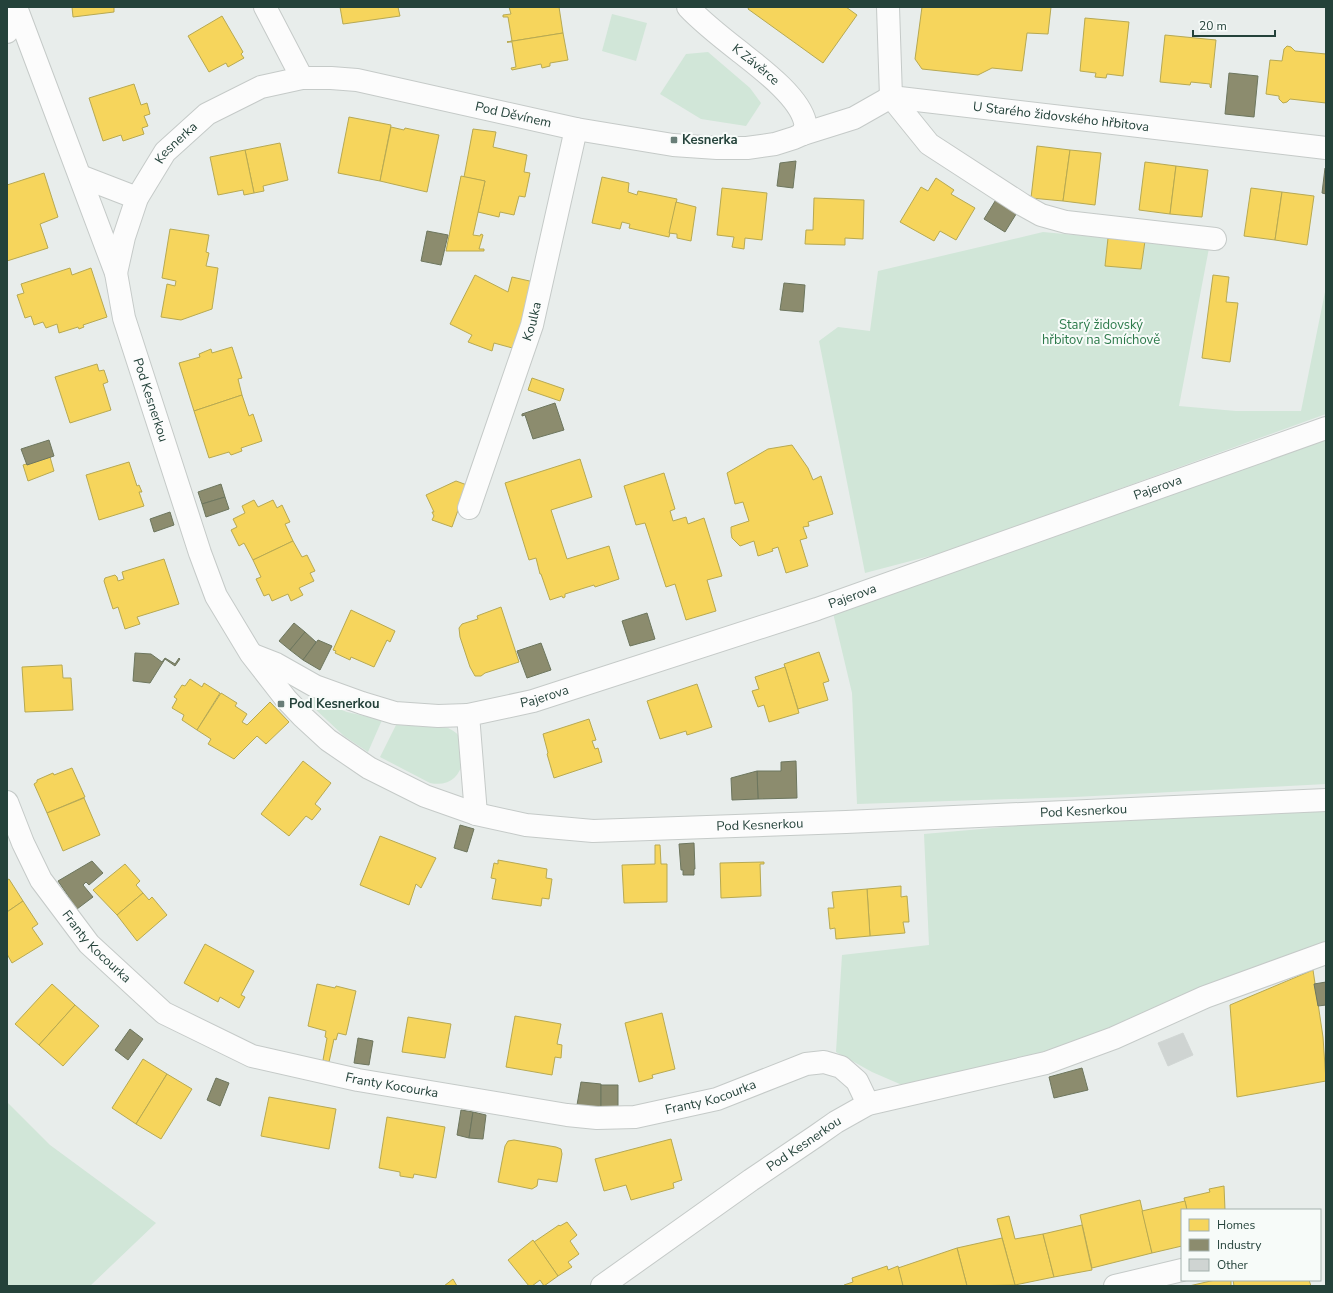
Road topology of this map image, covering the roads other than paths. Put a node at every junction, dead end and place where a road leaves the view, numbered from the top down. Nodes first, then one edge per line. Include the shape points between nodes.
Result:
1 (15, 7) edge
2 (265, 7) edge
3 (688, 7) edge
4 (888, 7) edge
5 (7, 32) edge
6 (302, 78) junction
7 (891, 97) junction
8 (576, 129) junction
9 (803, 134) junction
10 (1326, 148) edge
11 (80, 176) junction
12 (137, 198) junction
13 (1215, 239) dead end
14 (116, 273) junction
15 (1326, 428) edge
16 (469, 508) dead end
17 (251, 654) junction
18 (468, 715) junction
19 (1326, 800) edge
20 (7, 802) edge
21 (476, 814) junction
22 (1326, 952) edge
23 (868, 1104) junction
24 (1181, 1270) edge
25 (602, 1286) edge
26 (1115, 1286) edge

1 - 5 street
1 - 11 street
2 - 6 street
3 - 9 street, K Závěrce via 787,93 804,120
4 - 7 street
6 - 8 street, Pod Děvínem via 357,80
6 - 12 street, Kesnerka via 261,87 207,114 165,152
7 - 9 street via 854,118
7 - 10 street, U Starého židovského hřbitova
7 - 13 street via 929,144 1040,214 1066,222
8 - 9 street, Pod Děvínem via 674,146 717,148 747,148 775,144
8 - 16 street, Koulka via 532,326
11 - 12 street
11 - 14 street
12 - 14 street, Kesnerka via 124,237
14 - 17 street, Pod Kesnerkou via 124,318 200,553 216,596
15 - 18 street, Pajerova via 817,609 533,701
17 - 18 street via 276,664 315,686 362,704 395,713
17 - 21 street, Pod Kesnerkou via 286,699 328,740 369,768 425,796
18 - 21 street
19 - 21 street, Pod Kesnerkou via 593,832 526,825
20 - 23 street, Franty Kocourka via 41,880 89,944 164,1013 252,1056 364,1081 597,1118 635,1117 717,1100 806,1064 824,1062 841,1067 857,1081
22 - 23 street, Pod Kesnerkou via 1205,997 1114,1038 1046,1063
23 - 25 street, Pod Kesnerkou via 836,1122 751,1180
24 - 26 street

